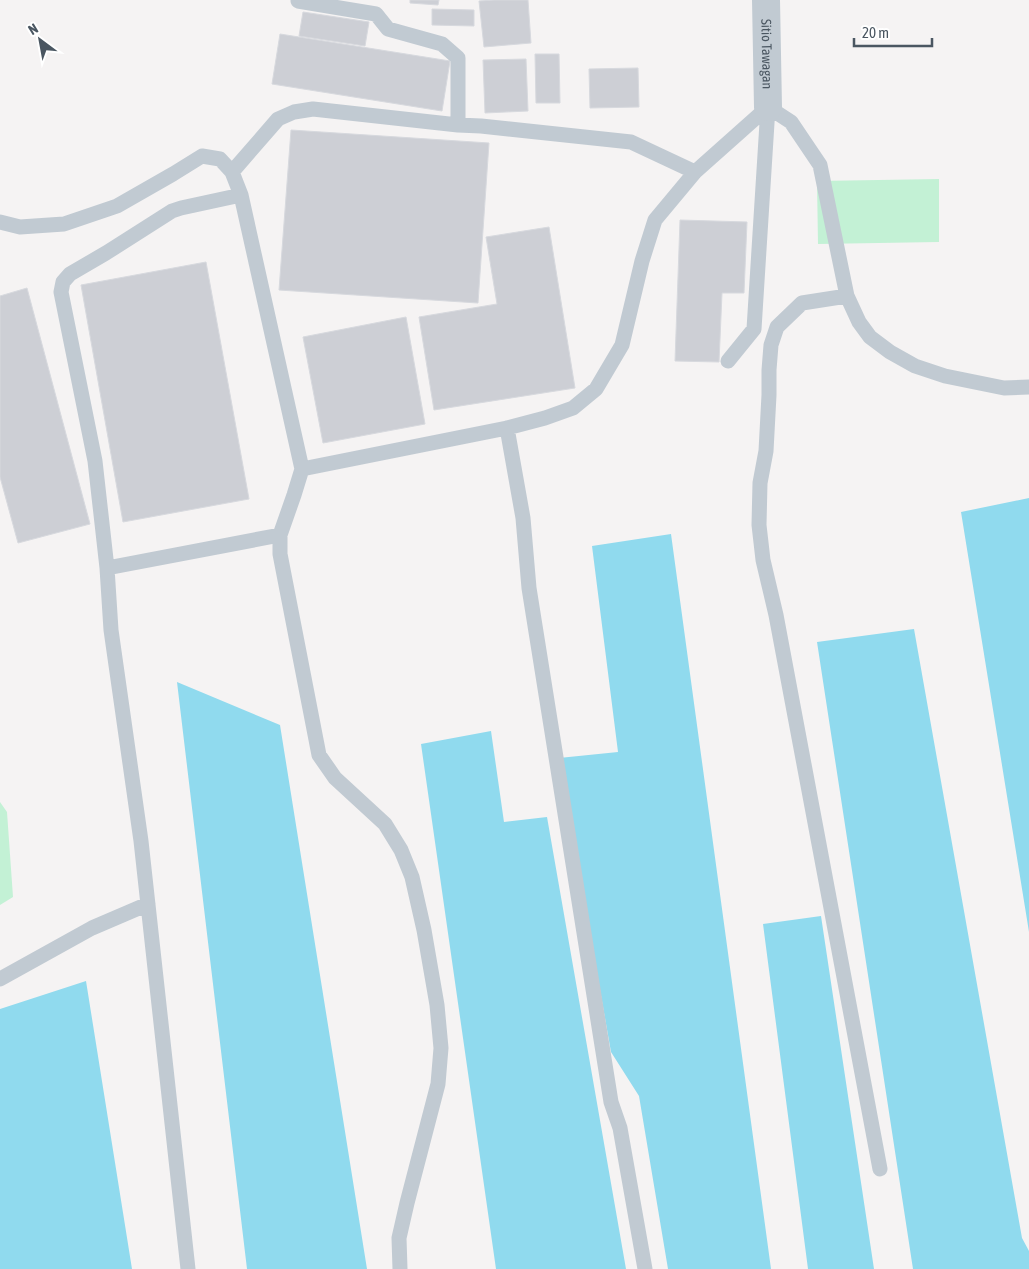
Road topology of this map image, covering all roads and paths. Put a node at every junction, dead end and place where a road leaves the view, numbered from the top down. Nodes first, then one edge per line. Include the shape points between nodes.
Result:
1 (766, 0) edge
2 (298, 1) edge
3 (768, 107) junction
4 (458, 126) junction
5 (232, 172) junction
6 (695, 172) junction
7 (241, 195) junction
8 (0, 222) edge
9 (847, 296) junction
10 (728, 361) dead end
11 (1029, 387) edge
12 (507, 428) junction
13 (302, 469) junction
14 (280, 535) junction
15 (107, 568) junction
16 (148, 904) junction
17 (0, 979) edge
18 (880, 1169) dead end
19 (188, 1269) edge
20 (400, 1269) edge
21 (645, 1269) edge

1 - 3 street, Sitio Tawagan
2 - 4 lane via 376,14 388,29 442,44 458,58
3 - 6 lane
3 - 9 lane via 791,122 820,164
3 - 10 lane via 754,329
4 - 5 lane via 313,110 294,112 278,119
4 - 6 lane via 631,142
5 - 7 lane
5 - 8 lane via 220,159 202,156 117,206 64,224 20,227
6 - 12 lane via 655,220 622,345 596,389 572,408
7 - 13 lane
7 - 15 lane via 172,211 70,274 63,282 61,292 95,461
9 - 11 lane via 870,337 915,366 945,376 1004,388
9 - 18 lane via 802,303 777,327 768,370 766,452 760,483 759,525 763,560
12 - 13 lane
12 - 21 lane via 523,518 530,598 611,1102 620,1128
13 - 14 lane
14 - 15 lane
14 - 20 lane via 280,554 319,755 335,778 385,824 401,850 412,877 436,996 442,1048 438,1084 399,1238
15 - 16 lane via 111,630
16 - 17 lane via 92,928
16 - 19 lane

